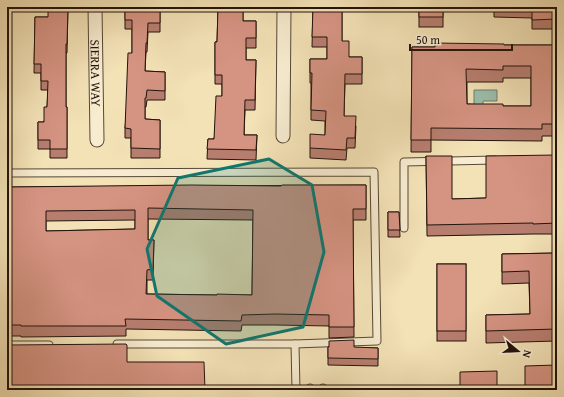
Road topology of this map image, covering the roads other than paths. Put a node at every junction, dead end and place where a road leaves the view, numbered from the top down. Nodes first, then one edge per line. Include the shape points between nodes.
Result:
1 (95, 7) edge
2 (284, 7) edge
3 (283, 136) dead end
4 (97, 140) dead end
5 (503, 160) edge
6 (7, 173) edge
7 (404, 228) dead end
8 (108, 344) edge
9 (295, 344) junction
10 (7, 345) edge
11 (54, 345) edge
12 (296, 390) edge

1 - 4 street, SIERRA WAY
2 - 3 street
5 - 7 lane via 404,162
6 - 9 lane via 374,172 377,341
8 - 9 lane
9 - 12 lane
10 - 11 lane

